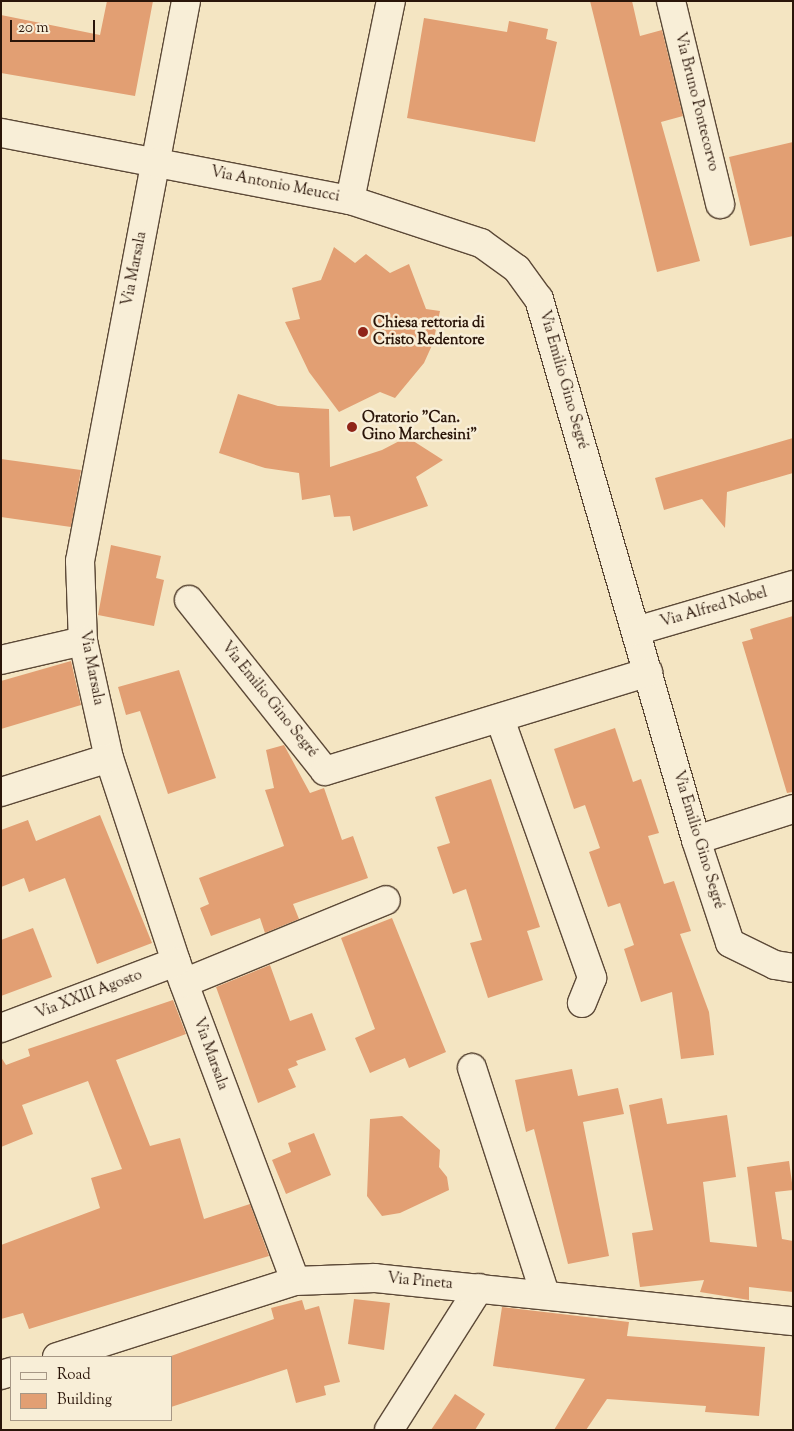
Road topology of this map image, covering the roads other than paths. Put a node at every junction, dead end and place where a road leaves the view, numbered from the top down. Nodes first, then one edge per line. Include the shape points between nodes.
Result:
1 (186, 1) edge
2 (391, 1) edge
3 (671, 1) edge
4 (1, 133) edge
5 (154, 163) junction
6 (350, 200) junction
7 (720, 204) dead end
8 (793, 585) edge
9 (189, 600) dead end
10 (636, 631) junction
11 (83, 641) junction
12 (1, 660) edge
13 (648, 672) junction
14 (500, 719) junction
15 (109, 758) junction
16 (1, 792) edge
17 (793, 809) edge
18 (696, 840) junction
19 (386, 900) dead end
20 (793, 968) edge
21 (180, 972) junction
22 (582, 1003) dead end
23 (1, 1028) edge
24 (472, 1068) dead end
25 (295, 1281) junction
26 (478, 1288) junction
27 (545, 1294) junction
28 (793, 1322) edge
29 (60, 1356) edge
30 (389, 1430) edge

1 - 5 street, Via Marsala
2 - 6 street, Via Antonio Meucci
3 - 7 street, Via Bruno Pontecorvo
4 - 5 street, Via Antonio Meucci
5 - 6 street, Via Antonio Meucci
5 - 11 street, Via Marsala via 80,561
6 - 10 street, Via Emilio Gino Segré via 482,243 517,269 539,299
8 - 10 street, Via Alfred Nobel
9 - 14 street, Via Emilio Gino Segré via 325,771
10 - 13 street, Via Emilio Gino Segré
11 - 12 street
11 - 15 street, Via Marsala
13 - 14 street, Via Emilio Gino Segré
13 - 18 street, Via Emilio Gino Segré
14 - 22 street via 592,978
15 - 16 street
15 - 21 street, Via Marsala
17 - 18 street
18 - 20 street, Via Emilio Gino Segré via 730,942 775,965
19 - 21 street, Via XXIII Agosto
21 - 23 street, Via XXIII Agosto
21 - 25 street, Via Marsala
24 - 27 street
25 - 26 street, Via Pineta via 375,1278
25 - 29 street, Via Pineta
26 - 27 street, Via Pineta
26 - 30 street
27 - 28 street, Via Pineta

